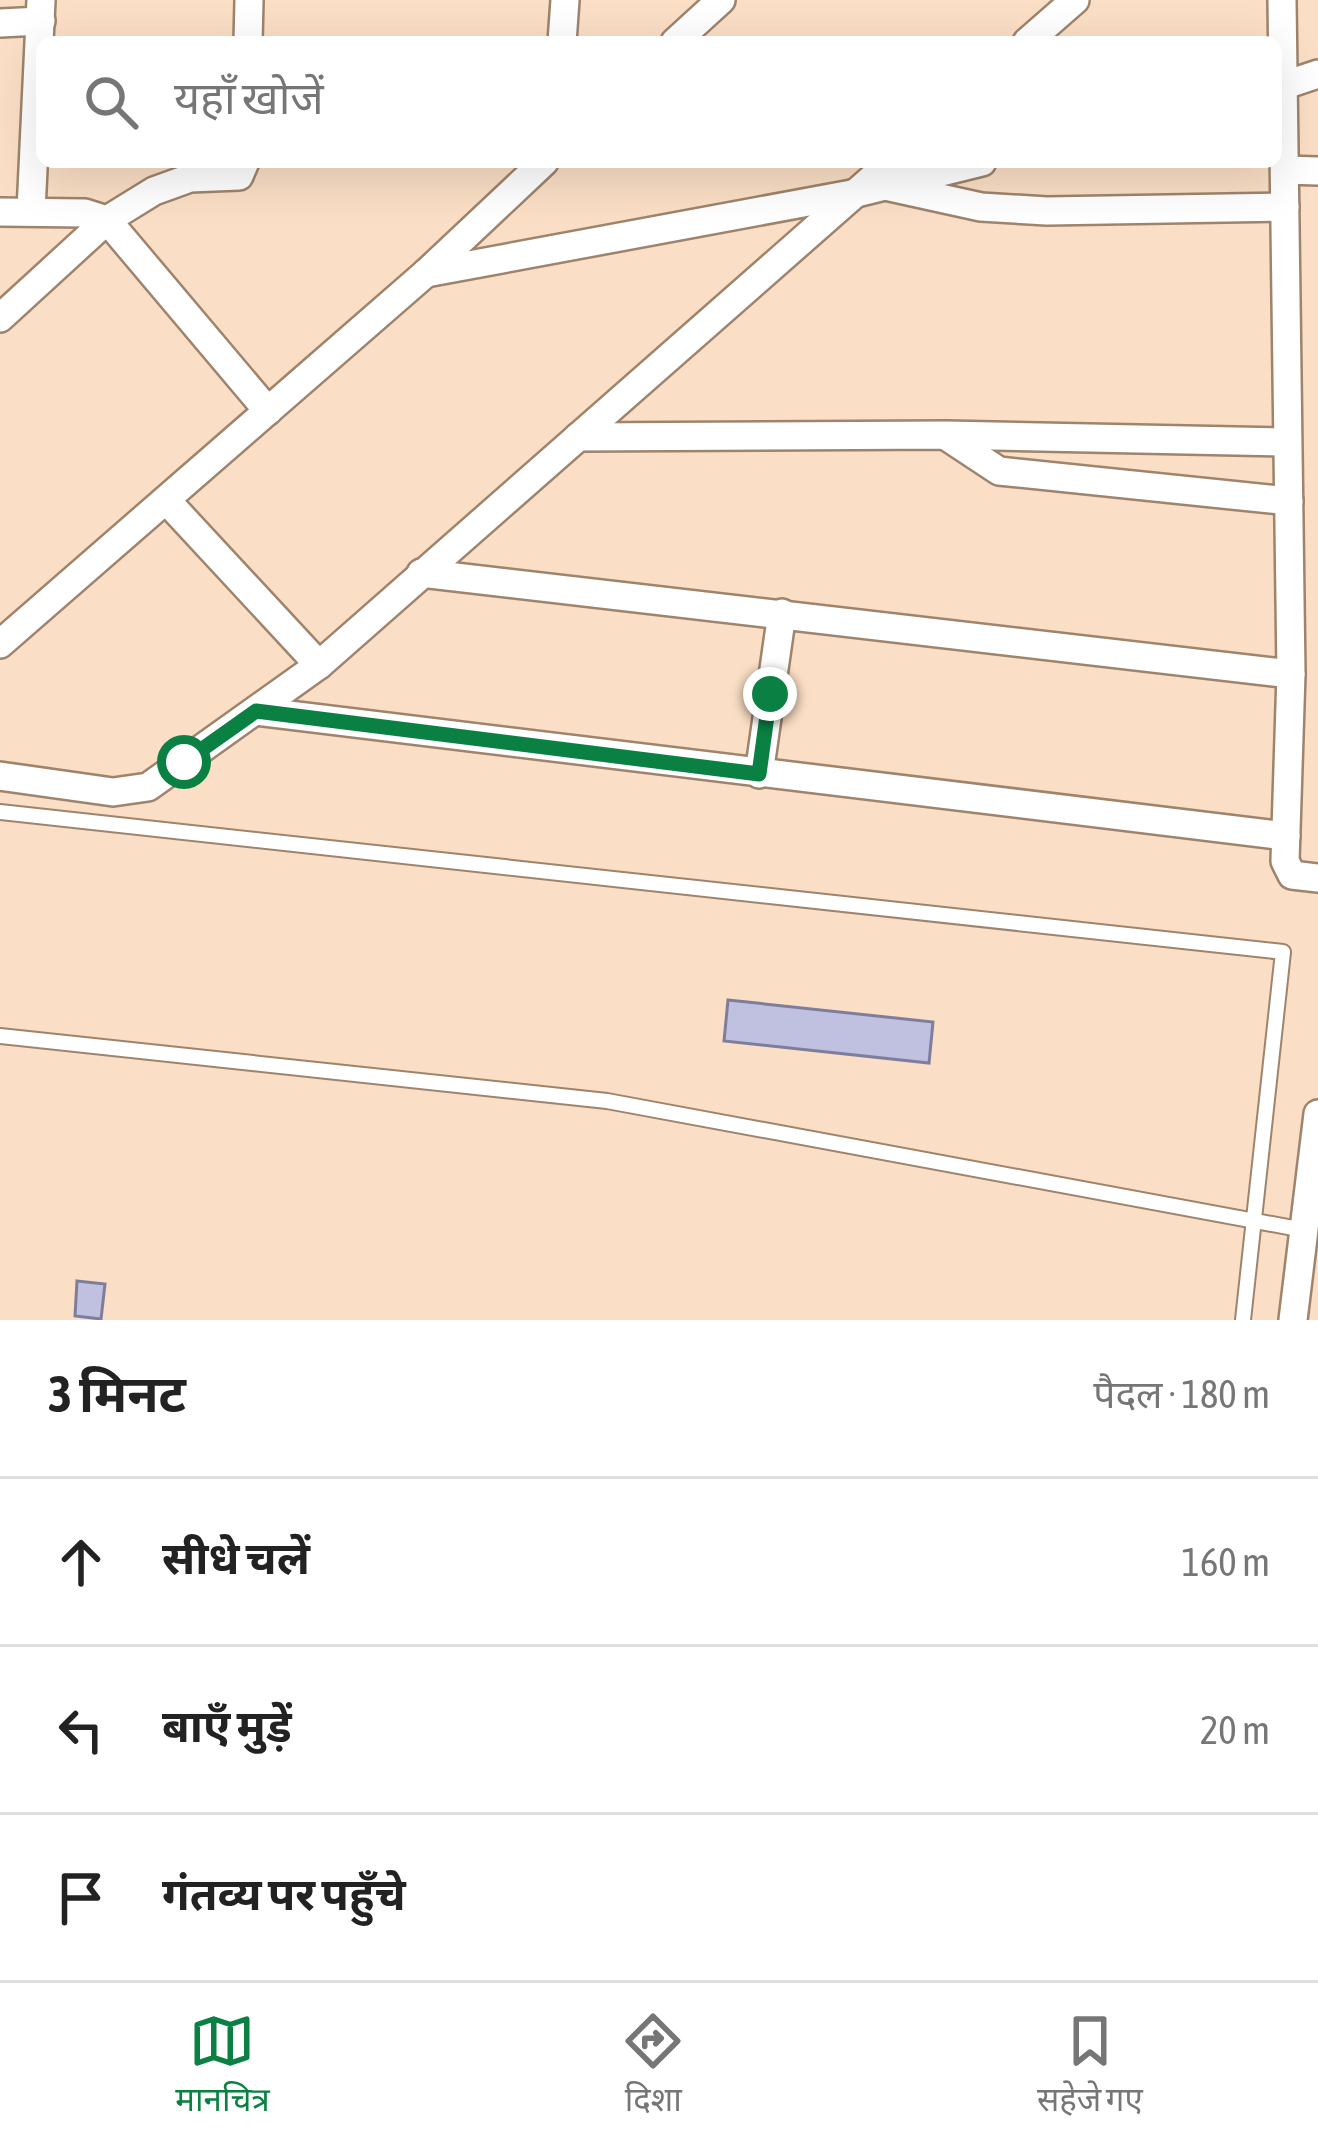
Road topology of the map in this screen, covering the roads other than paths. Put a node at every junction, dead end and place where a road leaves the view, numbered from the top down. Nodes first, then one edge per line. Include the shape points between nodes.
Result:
1 (249, 0) edge
2 (565, 0) edge
3 (722, 0) edge
4 (1075, 0) edge
5 (1282, 0) edge
6 (41, 11) edge
7 (0, 23) edge
8 (248, 36) edge
9 (562, 36) edge
10 (682, 36) edge
11 (1034, 36) edge
12 (1282, 36) edge
13 (1318, 74) edge
14 (1282, 86) edge
15 (1282, 107) edge
16 (36, 123) edge
17 (242, 168) edge
18 (538, 168) edge
19 (936, 168) edge
20 (1285, 170) junction
21 (1318, 171) edge
22 (890, 174) edge
23 (856, 193) junction
24 (1285, 207) junction
25 (0, 212) edge
26 (32, 212) junction
27 (107, 220) junction
28 (426, 273) junction
29 (1287, 308) junction
30 (1318, 308) edge
31 (0, 318) edge
32 (268, 411) junction
33 (946, 436) junction
34 (578, 437) junction
35 (1285, 442) junction
36 (167, 501) junction
37 (1289, 501) junction
38 (1289, 546) junction
39 (1318, 547) edge
40 (421, 573) junction
41 (782, 613) junction
42 (0, 644) edge
43 (319, 664) junction
44 (1291, 674) junction
45 (256, 711) junction
46 (1304, 711) edge
47 (759, 774) junction
48 (0, 776) edge
49 (0, 812) edge
50 (1286, 836) junction
51 (1318, 878) edge
52 (0, 1036) edge
53 (1318, 1114) edge
54 (1254, 1220) junction
55 (1309, 1225) edge
56 (1243, 1320) edge
57 (1293, 1320) edge

1 - 8 street
2 - 9 street
3 - 10 street
4 - 11 street
5 - 12 street
6 - 7 street
13 - 14 street
15 - 20 street
16 - 26 street
17 - 27 street via 239,176 170,184
18 - 28 street
19 - 22 street
20 - 21 street
20 - 24 street
22 - 23 street
22 - 24 street via 981,207
23 - 28 street
23 - 34 street
24 - 29 street
25 - 26 street
26 - 27 street
27 - 31 street
27 - 32 street
28 - 32 street
29 - 30 street
29 - 35 street
32 - 36 street
33 - 34 street
33 - 35 street
33 - 37 street via 999,471
34 - 40 street
35 - 37 street
36 - 42 street
36 - 43 street
37 - 38 street
38 - 39 street
38 - 44 street
40 - 41 street
40 - 43 street
41 - 44 street
41 - 47 street
43 - 45 street
44 - 46 street
45 - 47 street
45 - 48 street via 148,788 113,793
46 - 50 street
47 - 50 street
49 - 54 lane via 1283,952
50 - 51 street via 1287,869
52 - 54 lane via 607,1101
53 - 55 street
54 - 55 lane
54 - 56 lane
55 - 57 street

